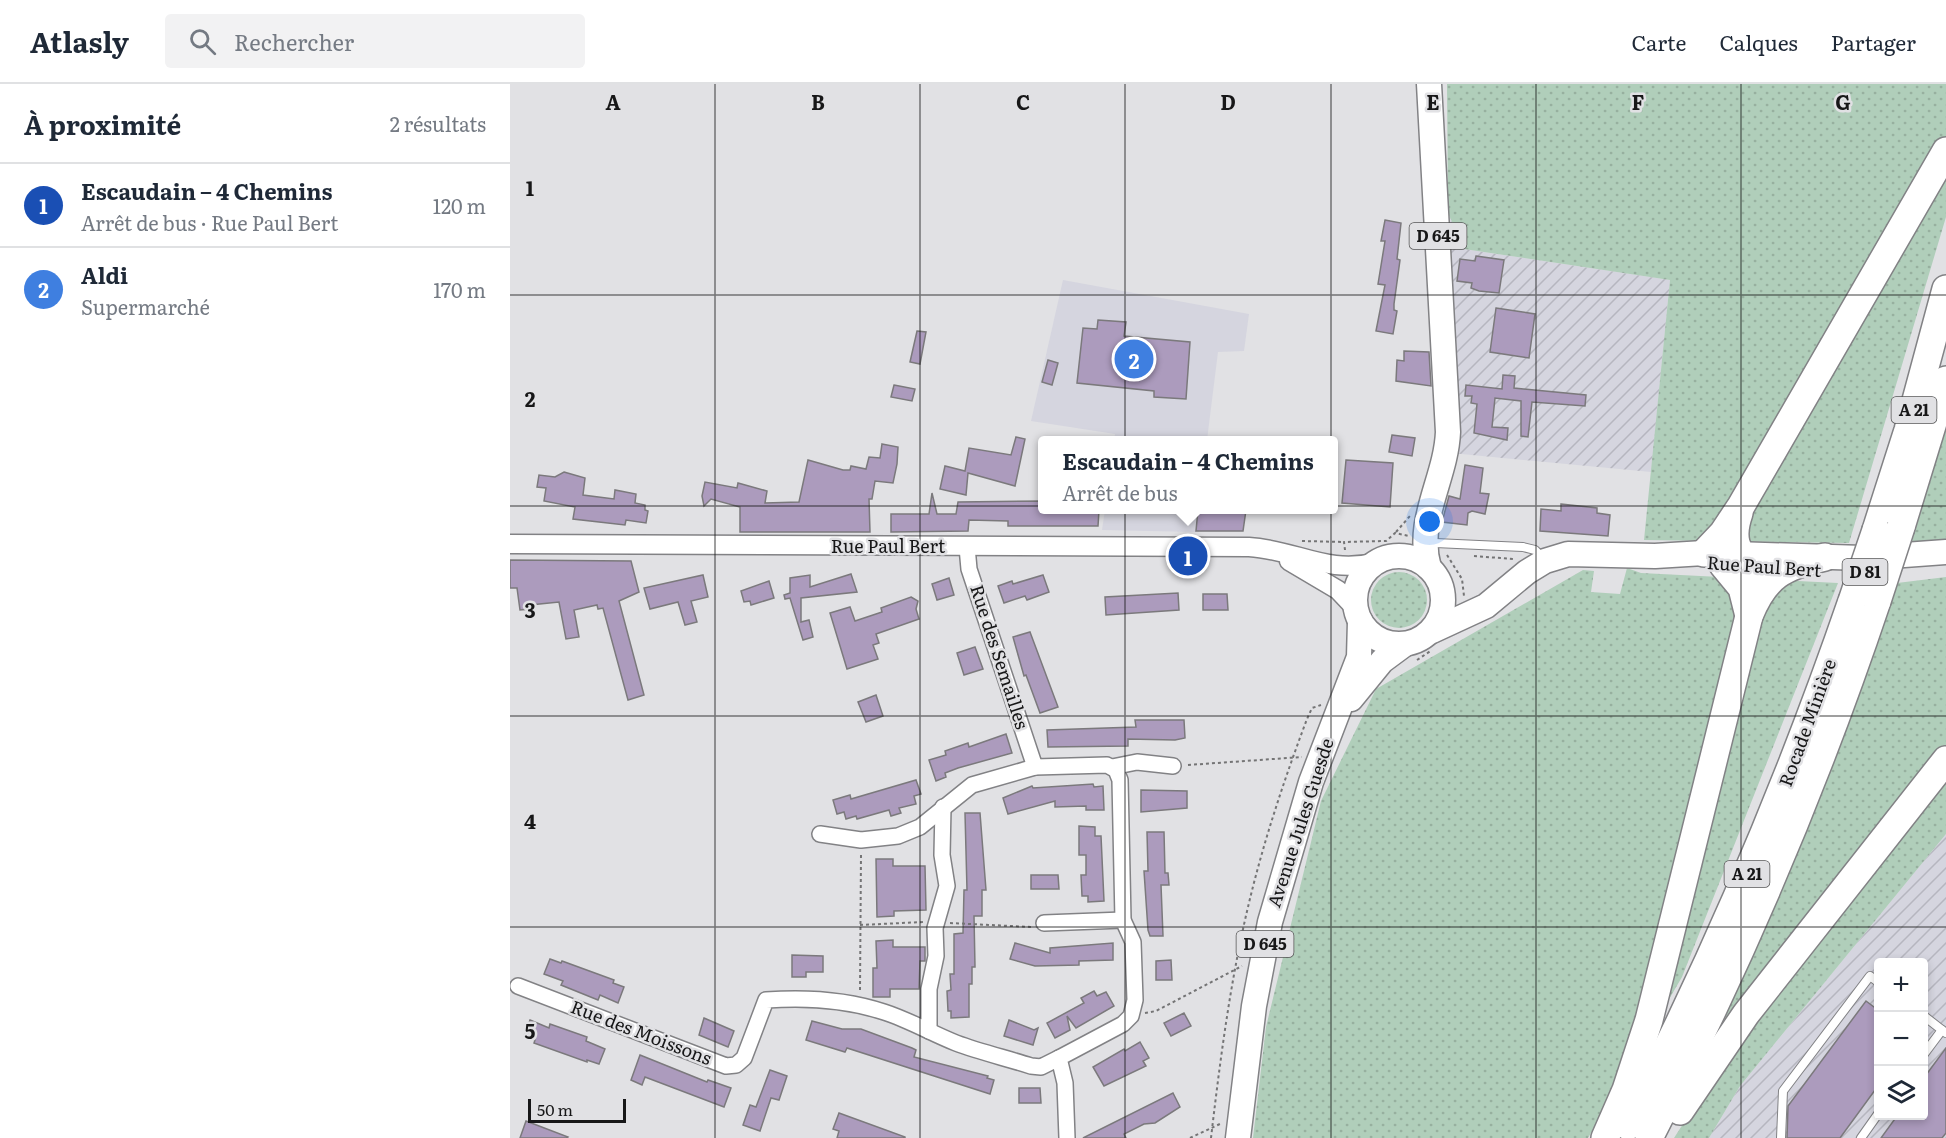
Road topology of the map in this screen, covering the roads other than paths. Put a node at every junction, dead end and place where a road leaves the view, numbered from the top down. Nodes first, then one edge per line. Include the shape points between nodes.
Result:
1 (1430, 84) edge
2 (1946, 151) edge
3 (1946, 289) edge
4 (1946, 380) edge
5 (1446, 388) junction
6 (1888, 529) junction
7 (1415, 538) junction
8 (510, 544) edge
9 (967, 547) junction
10 (1267, 548) junction
11 (1946, 552) edge
12 (1825, 558) junction
13 (1382, 560) junction
14 (1730, 560) junction
15 (1545, 561) junction
16 (1946, 567) edge
17 (1783, 570) junction
18 (1434, 574) junction
19 (1865, 601) junction
20 (1463, 606) junction
21 (1358, 615) junction
22 (1749, 616) junction
23 (1436, 638) junction
24 (1409, 653) junction
25 (1334, 723) junction
26 (1946, 760) edge
27 (1173, 766) road end
28 (1035, 767) junction
29 (1112, 767) junction
30 (943, 807) junction
31 (820, 834) dead end
32 (1123, 920) junction
33 (1044, 923) road end
34 (1874, 979) edge
35 (518, 986) dead end
36 (1928, 1020) edge
37 (929, 1031) junction
38 (1944, 1031) edge
39 (1928, 1049) edge
40 (1059, 1058) junction
41 (1874, 1120) edge
42 (1067, 1138) edge
43 (1238, 1138) edge
44 (1605, 1138) edge
45 (1621, 1138) edge
46 (1649, 1138) edge
47 (1664, 1138) edge
48 (1781, 1138) edge
49 (1861, 1138) edge

1 - 5 main road, D 645
2 - 14 highway via 1724,532
3 - 6 highway, Rocade Minière / A 21 via 1908,430
4 - 6 highway, Rocade Minière / A 21
5 - 7 main road, D 645 via 1431,468 1417,510
5 - 7 main road, D 645 via 1446,449 1425,523
6 - 19 highway, Rocade Minière / A 21, bridge
7 - 13 main road, D 645
7 - 15 lane via 1530,548
7 - 18 main road, D 645
8 - 9 street, Rue Paul Bert
9 - 10 street, Rue Paul Bert
9 - 28 street, Rue des Semailles via 969,569
10 - 13 street, Rue Paul Bert via 1329,566
10 - 21 street via 1338,590
11 - 12 main road, Rue Paul Bert / D 81
12 - 14 main road, Rue Paul Bert / D 81
12 - 17 highway
13 - 18 main road via 1407,557
13 - 21 main road via 1366,571 1358,584
14 - 15 main road, Rue Paul Bert / D 81 via 1578,553
14 - 17 main road, Rue Paul Bert / D 81
14 - 22 highway
15 - 20 main road, Rue Paul Bert / D 81 via 1486,606
16 - 17 main road, Rue Paul Bert / D 81
17 - 22 highway via 1764,586
18 - 20 main road
18 - 23 main road via 1443,604
19 - 45 highway, Rocade Minière / A 21 via 1804,735 1752,865 1684,1014
19 - 46 highway, Rocade Minière / A 21 via 1818,767 1718,1000
20 - 23 main road, Rue Paul Bert / D 81
21 - 24 main road via 1377,639
21 - 25 main road, Avenue Jules Guesde / D 645 via 1359,657
22 - 44 highway via 1649,1020
23 - 24 main road via 1419,640
24 - 25 main road, Avenue Jules Guesde / D 645 via 1382,661
25 - 43 main road, Avenue Jules Guesde / D 645 via 1289,852 1263,955
26 - 47 highway via 1746,1014
27 - 29 street via 1137,762
28 - 29 street
28 - 30 street via 965,789
29 - 32 street via 1120,780
30 - 31 street via 926,823 891,838 861,840
30 - 37 street via 942,855 947,886 935,921
32 - 33 street
32 - 40 street via 1134,949 1135,1005 1131,1016
34 - 48 lane via 1870,976 1783,1091
35 - 37 street, Rue des Moissons via 731,1066 744,1058 766,1000 813,998 860,1005
36 - 38 lane
37 - 40 street, Rue des Moissons via 1036,1067
38 - 39 lane
40 - 42 street via 1065,1083
41 - 49 lane

